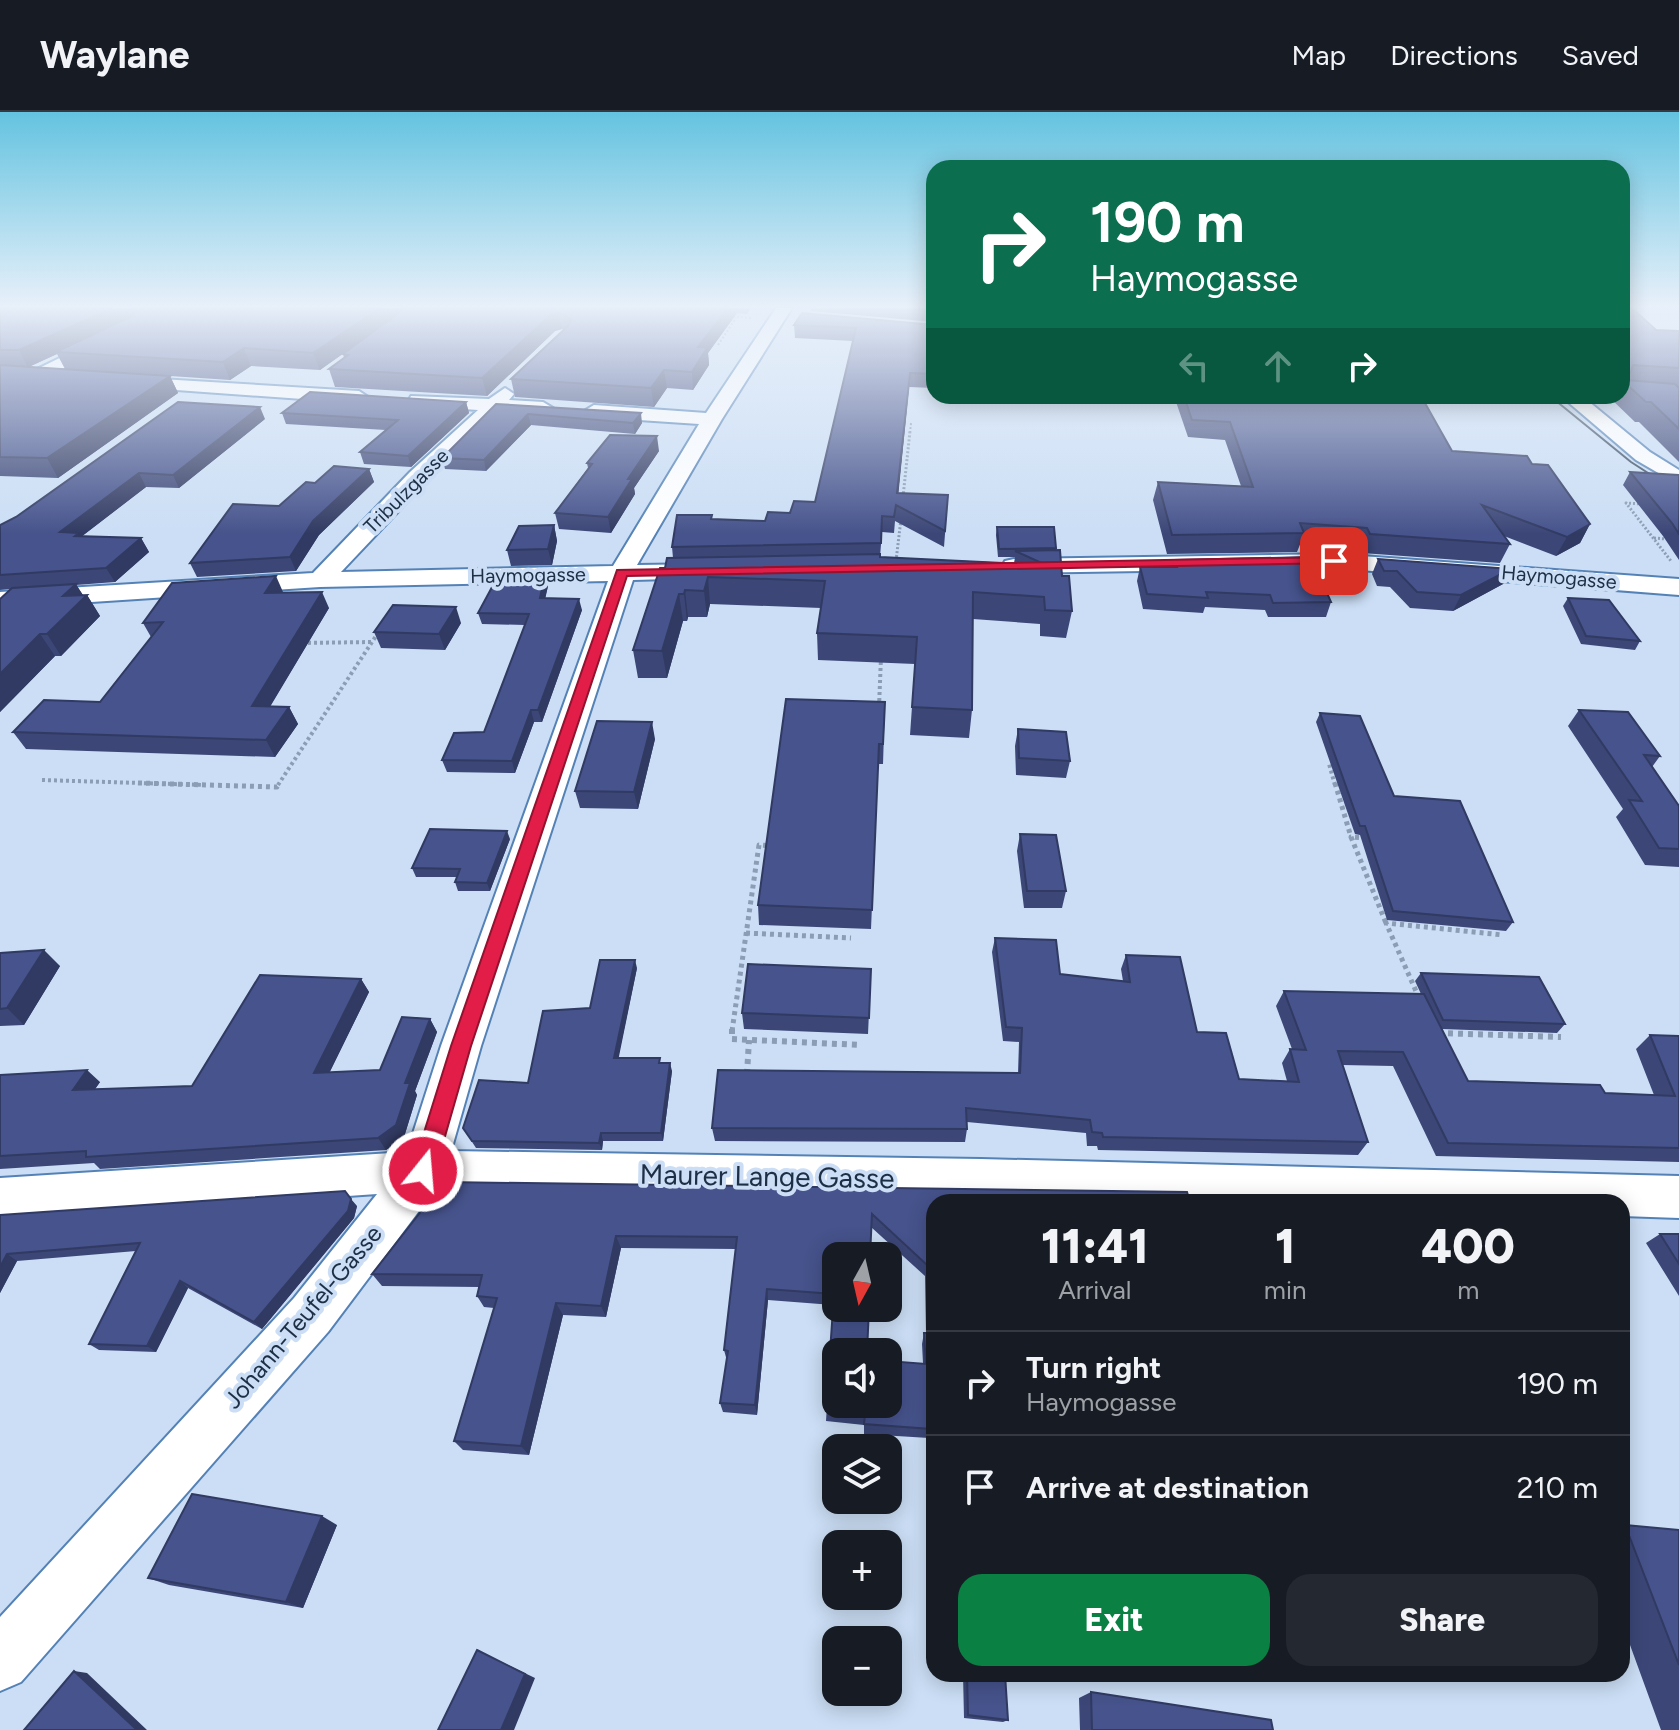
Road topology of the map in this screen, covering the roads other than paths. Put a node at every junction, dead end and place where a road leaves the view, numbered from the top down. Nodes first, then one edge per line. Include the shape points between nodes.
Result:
1 (19, 384) edge
2 (150, 384) edge
3 (318, 384) edge
4 (736, 384) edge
5 (514, 385) edge
6 (205, 387) junction
7 (305, 393) junction
8 (0, 394) edge
9 (1580, 404) edge
10 (494, 405) junction
11 (173, 409) edge
12 (712, 419) junction
13 (1679, 479) edge
14 (984, 567) edge
15 (730, 571) edge
16 (622, 573) junction
17 (320, 580) junction
18 (1679, 587) edge
19 (0, 600) edge
20 (423, 1171) junction
21 (1563, 1194) edge
22 (1630, 1196) edge
23 (1679, 1197) edge
24 (0, 1199) edge
25 (0, 1661) edge

1 - 8 street
2 - 6 street
3 - 7 street
4 - 12 street, Johann-Teufel-Gasse
5 - 10 street, Tribulzgasse
6 - 7 street
6 - 11 street
7 - 10 street
9 - 13 street
10 - 12 street
10 - 17 street, Tribulzgasse
12 - 16 street, Johann-Teufel-Gasse
14 - 18 street, Haymogasse via 1334,561
15 - 16 street, Haymogasse
16 - 17 street, Haymogasse
16 - 20 street, Johann-Teufel-Gasse
17 - 19 street, Haymogasse
20 - 21 street, Maurer Lange Gasse
20 - 24 street, Maurer Lange Gasse
20 - 25 street, Johann-Teufel-Gasse via 311,1315
22 - 23 street, Maurer Lange Gasse

